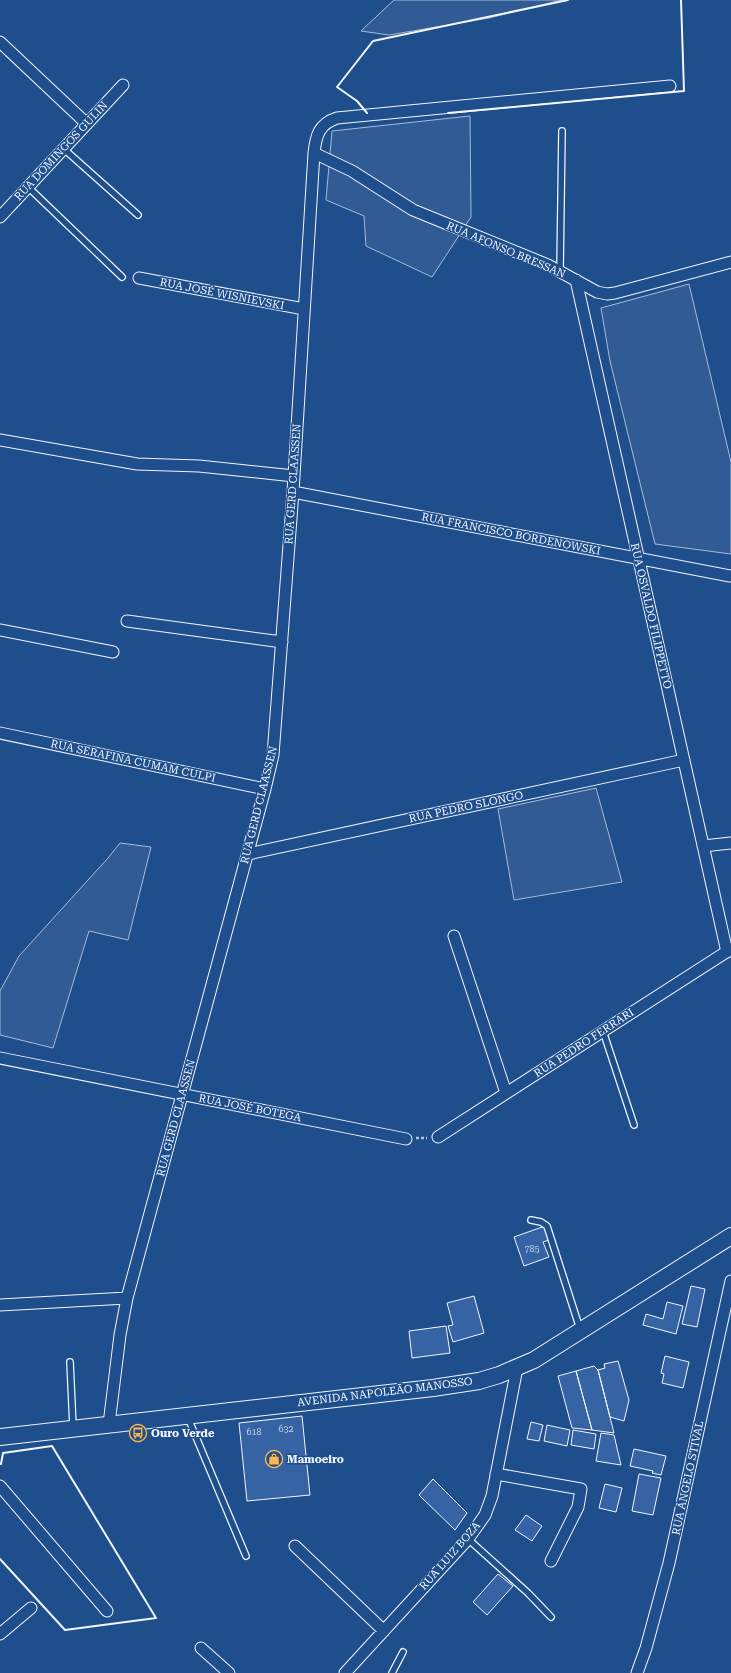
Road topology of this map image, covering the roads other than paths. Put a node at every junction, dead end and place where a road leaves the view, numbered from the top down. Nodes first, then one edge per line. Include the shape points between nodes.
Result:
1 (0, 42) edge
2 (123, 85) dead end
3 (670, 86) dead end
4 (87, 124) junction
5 (562, 131) dead end
6 (64, 149) junction
7 (314, 153) junction
8 (28, 187) junction
9 (138, 215) dead end
10 (0, 217) edge
11 (731, 262) edge
12 (560, 271) junction
13 (122, 277) dead end
14 (139, 278) dead end
15 (576, 280) junction
16 (304, 309) junction
17 (0, 440) edge
18 (294, 476) junction
19 (293, 492) junction
20 (638, 558) junction
21 (730, 576) dead end
22 (127, 621) dead end
23 (0, 630) edge
24 (282, 642) junction
25 (113, 652) dead end
26 (0, 734) edge
27 (684, 760) junction
28 (265, 789) junction
29 (731, 843) edge
30 (703, 846) junction
31 (248, 854) junction
32 (454, 936) dead end
33 (729, 950) edge
34 (602, 1031) junction
35 (0, 1058) edge
36 (506, 1093) junction
37 (182, 1094) junction
38 (634, 1124) dead end
39 (438, 1137) road end
40 (406, 1139) road end
41 (530, 1220) dead end
42 (731, 1236) edge
43 (731, 1281) edge
44 (127, 1298) junction
45 (0, 1305) edge
46 (581, 1331) junction
47 (70, 1362) dead end
48 (517, 1368) junction
49 (187, 1416) junction
50 (109, 1424) junction
51 (73, 1428) junction
52 (0, 1437) edge
53 (496, 1474) junction
54 (0, 1486) edge
55 (468, 1539) junction
56 (296, 1546) dead end
57 (246, 1556) dead end
58 (551, 1561) dead end
59 (31, 1608) dead end
60 (107, 1611) dead end
61 (551, 1617) dead end
62 (384, 1631) junction
63 (0, 1634) edge
64 (201, 1648) dead end
65 (403, 1652) dead end
66 (348, 1672) edge
67 (229, 1673) edge
68 (392, 1673) edge
69 (637, 1673) edge

1 - 4 street
2 - 4 street, RUA DOMINGOS GULIN
3 - 7 street, RUA GERD CLAASSEN via 337,118 329,120 317,133
4 - 6 street, RUA DOMINGOS GULIN
5 - 12 lane
6 - 8 street, RUA DOMINGOS GULIN
6 - 9 lane
7 - 12 street, RUA AFONSO BRESSAN via 352,171 413,210
7 - 16 street, RUA GERD CLAASSEN
8 - 10 street, RUA DOMINGOS GULIN
8 - 13 lane
11 - 15 street, RUA AFONSO BRESSAN via 615,293 597,292
12 - 15 street, RUA AFONSO BRESSAN
14 - 16 street, RUA JOSÉ WISNIEVSKI
15 - 20 street, RUA OSVALDO FILIPPETTO
16 - 18 street, RUA GERD CLAASSEN
17 - 18 street via 137,464 199,466
18 - 19 street, RUA GERD CLAASSEN
19 - 20 street, RUA FRANCISCO BORDENOWSKI
19 - 24 street, RUA GERD CLAASSEN
20 - 21 street, RUA FRANCISCO BORDENOWSKI
20 - 27 street, RUA OSVALDO FILIPPETTO
22 - 24 street
23 - 25 street
24 - 28 street, RUA GERD CLAASSEN via 275,740
26 - 28 street, RUA SERAFINA CUMAM CULPI
27 - 30 street, RUA OSVALDO FILIPPETTO
27 - 31 street, RUA PEDRO SLONGO
28 - 31 street, RUA GERD CLAASSEN
29 - 30 street
30 - 33 street, RUA OSVALDO FILIPPETTO
31 - 37 street, RUA GERD CLAASSEN
32 - 36 street
33 - 34 street, RUA PEDRO FERRARI
34 - 36 street, RUA PEDRO FERRARI
34 - 38 lane
35 - 37 street, RUA JOSÉ BOTEGA
36 - 39 street, RUA PEDRO FERRARI
37 - 40 street, RUA JOSÉ BOTEGA
37 - 44 street, RUA GERD CLAASSEN
41 - 46 lane via 547,1226
42 - 46 street, AVENIDA NAPOLEÃO MANOSSO
43 - 69 street, RUA ÂNGELO STIVAL via 669,1563
44 - 45 street
44 - 50 street, RUA GERD CLAASSEN
46 - 48 street, AVENIDA NAPOLEÃO MANOSSO
47 - 51 lane
48 - 49 street, AVENIDA NAPOLEÃO MANOSSO via 457,1385
48 - 53 street, RUA LUIZ BOZA
49 - 50 street, AVENIDA NAPOLEÃO MANOSSO
49 - 57 lane
50 - 51 street, AVENIDA NAPOLEÃO MANOSSO
51 - 52 street, AVENIDA NAPOLEÃO MANOSSO
53 - 55 street, RUA LUIZ BOZA via 489,1506
53 - 58 street via 581,1490 578,1507
54 - 60 street
55 - 61 lane
55 - 62 street, RUA LUIZ BOZA
56 - 62 street
59 - 63 street
62 - 66 street, RUA LUIZ BOZA
64 - 67 street
65 - 68 lane

